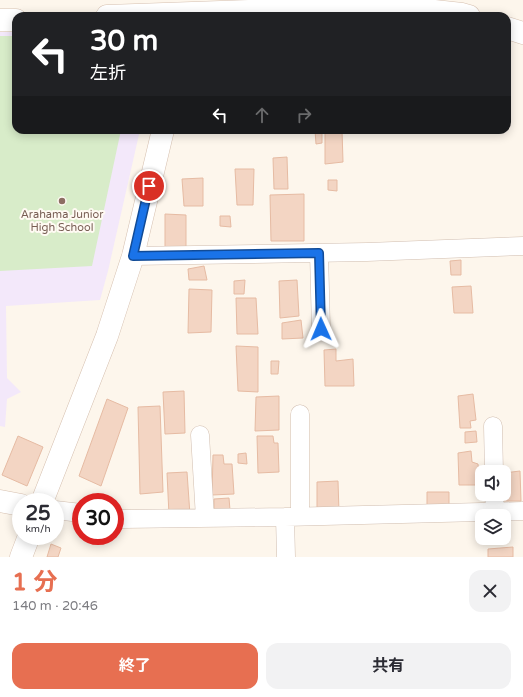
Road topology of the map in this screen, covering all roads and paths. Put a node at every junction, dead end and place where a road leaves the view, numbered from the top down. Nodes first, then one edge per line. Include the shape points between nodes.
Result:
1 (390, 3) edge
2 (352, 4) edge
3 (283, 5) edge
4 (185, 10) edge
5 (465, 10) edge
6 (159, 12) edge
7 (0, 20) edge
8 (12, 20) edge
9 (511, 29) edge
10 (523, 33) edge
11 (162, 134) edge
12 (523, 246) edge
13 (319, 253) junction
14 (133, 256) junction
15 (321, 329) dead end
16 (300, 414) dead end
17 (493, 426) dead end
18 (200, 435) dead end
19 (494, 465) edge
20 (46, 493) edge
21 (0, 501) edge
22 (12, 503) edge
23 (511, 511) edge
24 (523, 511) edge
25 (475, 512) edge
26 (293, 517) junction
27 (205, 518) junction
28 (124, 519) edge
29 (26, 545) edge
30 (22, 557) edge
31 (286, 557) edge

1 - 2 street
1 - 5 street
2 - 3 street
3 - 4 street
4 - 6 street
7 - 8 street
9 - 10 street
11 - 14 street
12 - 13 street
13 - 14 street
13 - 15 street
14 - 20 street via 107,336
16 - 26 street
17 - 19 street
18 - 27 street
21 - 22 street
23 - 24 street
25 - 26 street
26 - 27 street
26 - 31 street
27 - 28 street
29 - 30 street

